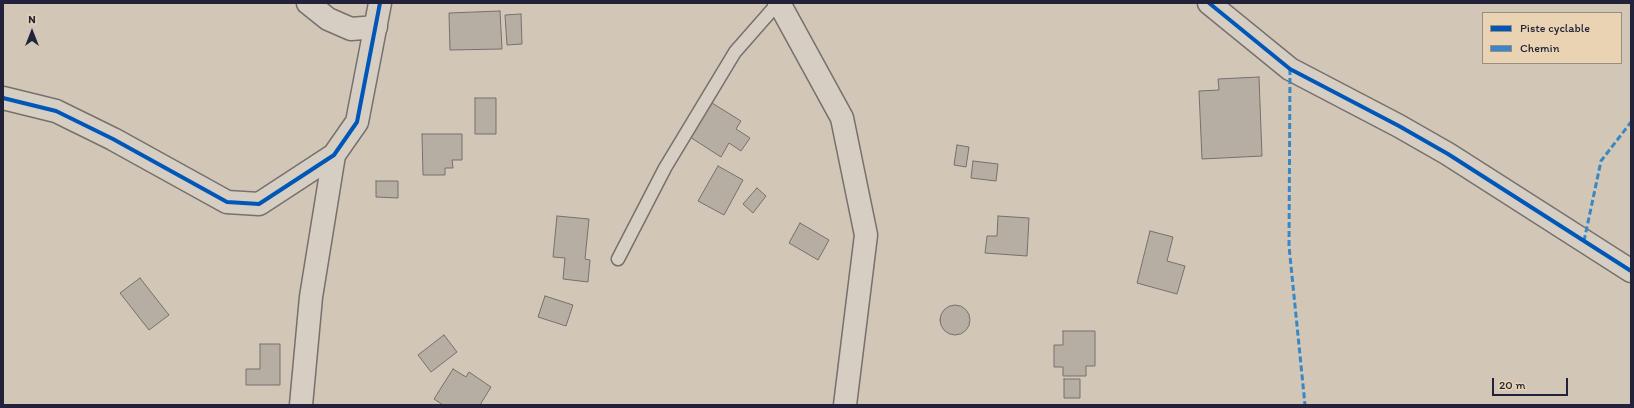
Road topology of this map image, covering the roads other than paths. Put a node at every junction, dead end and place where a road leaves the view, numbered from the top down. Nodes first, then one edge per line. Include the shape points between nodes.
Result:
1 (308, 3) edge
2 (380, 3) edge
3 (778, 3) edge
4 (1209, 3) edge
5 (376, 27) junction
6 (3, 98) edge
7 (334, 155) junction
8 (618, 259) dead end
9 (1631, 271) edge
10 (301, 405) edge
11 (845, 405) edge

1 - 5 street via 328,19 351,29
2 - 5 street
3 - 8 lane via 735,52 665,168
3 - 11 street via 842,118 866,235
4 - 9 street via 1290,69 1448,154
5 - 7 street via 357,122
6 - 7 street via 56,111 227,202 259,204
7 - 10 street via 311,297

